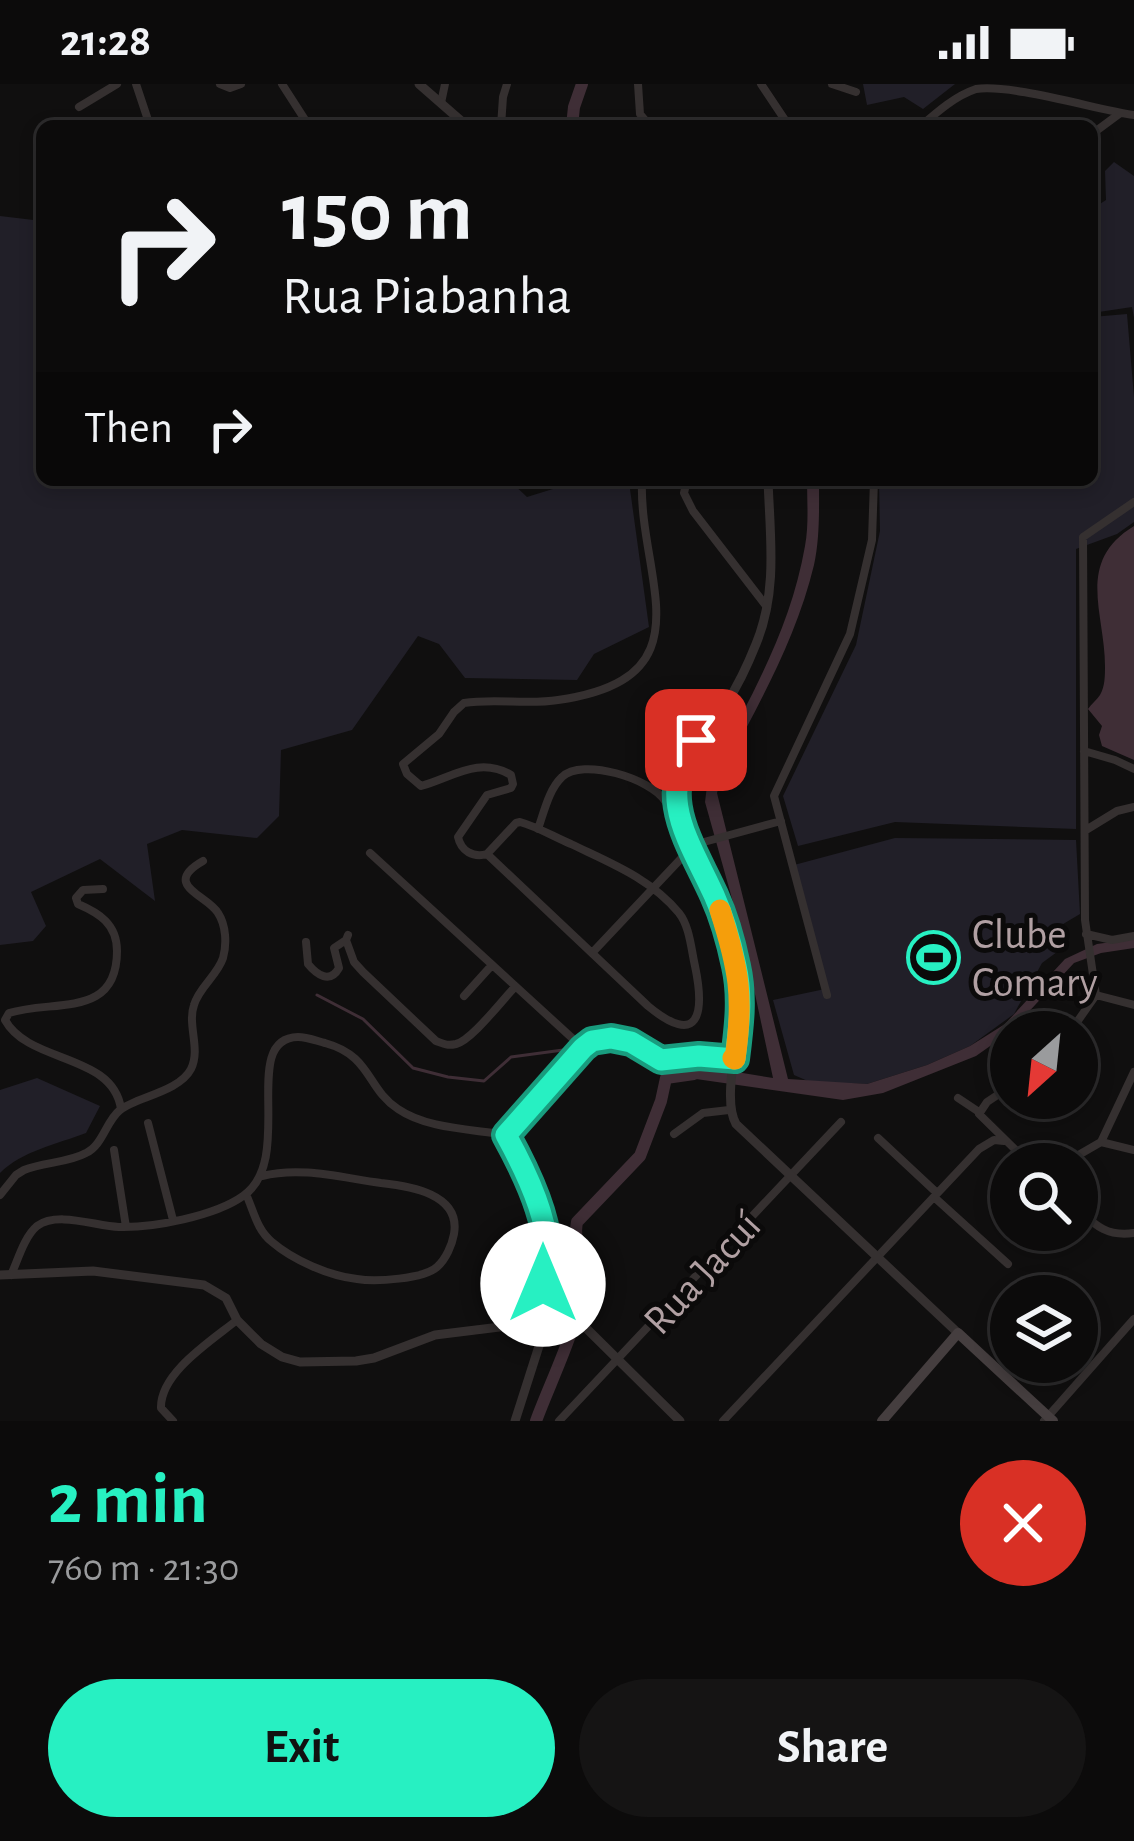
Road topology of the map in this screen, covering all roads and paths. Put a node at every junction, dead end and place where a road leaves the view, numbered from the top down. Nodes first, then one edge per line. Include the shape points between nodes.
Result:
1 (117, 84) edge
2 (136, 84) edge
3 (220, 84) edge
4 (241, 84) edge
5 (282, 84) edge
6 (419, 84) edge
7 (445, 84) edge
8 (507, 84) edge
9 (638, 84) edge
10 (761, 84) edge
11 (832, 84) edge
12 (856, 92) dead end
13 (441, 103) junction
14 (80, 107) dead end
15 (1120, 113) junction
16 (640, 114) junction
17 (1134, 115) edge
18 (148, 120) edge
19 (305, 120) edge
20 (460, 120) edge
21 (501, 120) edge
22 (640, 120) edge
23 (645, 120) edge
24 (785, 120) edge
25 (928, 120) edge
26 (1098, 130) edge
27 (642, 486) edge
28 (686, 486) edge
29 (768, 486) edge
30 (874, 486) edge
31 (1134, 502) edge
32 (768, 607) junction
33 (1084, 751) junction
34 (1134, 769) edge
35 (1134, 807) edge
36 (781, 821) junction
37 (538, 829) junction
38 (1085, 831) junction
39 (687, 852) junction
40 (370, 853) dead end
41 (487, 854) junction
42 (203, 861) dead end
43 (103, 889) dead end
44 (652, 889) junction
45 (1134, 936) edge
46 (1087, 939) junction
47 (306, 942) dead end
48 (592, 952) junction
49 (492, 965) junction
50 (514, 987) junction
51 (827, 995) dead end
52 (1096, 995) junction
53 (464, 996) dead end
54 (1134, 1005) edge
55 (1085, 1011) edge
56 (583, 1048) junction
57 (735, 1063) junction
58 (1134, 1072) edge
59 (958, 1098) dead end
60 (990, 1106) edge
61 (121, 1109) junction
62 (729, 1110) junction
63 (980, 1115) junction
64 (841, 1121) dead end
65 (148, 1123) dead end
66 (674, 1134) dead end
67 (506, 1135) junction
68 (878, 1138) dead end
69 (1004, 1141) junction
70 (1101, 1142) junction
71 (1006, 1143) edge
72 (1098, 1144) edge
73 (979, 1149) junction
74 (113, 1150) dead end
75 (1134, 1150) edge
76 (791, 1176) junction
77 (261, 1177) junction
78 (246, 1194) junction
79 (935, 1194) junction
80 (0, 1195) edge
81 (172, 1220) junction
82 (126, 1227) junction
83 (1098, 1227) edge
84 (1134, 1232) edge
85 (875, 1258) junction
86 (1008, 1264) dead end
87 (5, 1275) edge
88 (1134, 1319) edge
89 (237, 1320) junction
90 (548, 1321) junction
91 (958, 1334) junction
92 (618, 1360) junction
93 (1048, 1420) edge
94 (173, 1421) edge
95 (515, 1421) edge
96 (559, 1421) edge
97 (680, 1421) edge
98 (723, 1421) edge
99 (882, 1421) edge

1 - 14 street
2 - 18 street
3 - 4 street
5 - 19 street
6 - 13 street
7 - 13 street
8 - 21 street
9 - 16 street
10 - 24 street
11 - 12 street
13 - 20 street
15 - 17 street
15 - 25 street via 987,88
15 - 26 street
16 - 22 street
16 - 23 street
27 - 41 street via 658,628 636,669 562,700 464,703 403,764 421,786 479,766 511,776 511,788 487,795 458,836 467,852
28 - 32 street via 693,511
29 - 32 street
30 - 36 street via 872,540 850,634 777,788
31 - 33 street via 1083,537
32 - 39 street via 732,694 680,766
33 - 34 street
33 - 38 street
35 - 38 street
36 - 39 street
36 - 51 street
37 - 39 street via 561,777 597,769 662,796
37 - 41 street via 516,823
37 - 44 street
38 - 46 street
39 - 44 street
39 - 57 street via 717,901 736,966
40 - 49 street
41 - 48 street
42 - 61 street via 187,884 216,909 225,948 194,1005 191,1068
43 - 61 street via 76,898 103,916 116,939 105,989 91,1000 24,1009 4,1020 22,1040 94,1072 115,1090
44 - 48 street
44 - 48 street via 686,925 700,991 696,1018 683,1027 666,1021
45 - 46 street
46 - 52 street
47 - 50 street via 308,964 329,977 339,968 334,948 347,937 363,972 444,1044 465,1040
49 - 50 street
49 - 53 street
50 - 56 street
52 - 54 street
52 - 55 street
56 - 57 street via 611,1038 661,1060
56 - 67 street
57 - 62 street
58 - 70 street
59 - 63 street
60 - 63 street
61 - 80 street via 90,1151 24,1170
62 - 66 street via 703,1113
62 - 76 street
63 - 69 street
63 - 73 street
64 - 76 street, Rua Jacuí
65 - 81 street
67 - 77 street via 400,1111 357,1058 299,1037 276,1046 270,1059 270,1141
67 - 90 street via 544,1229
68 - 79 street
69 - 71 street
69 - 73 street
70 - 72 street
70 - 75 street
73 - 79 street
74 - 82 street
76 - 85 street
76 - 92 street, Rua Jacuí
77 - 78 street
77 - 78 street via 300,1171 422,1190 449,1208 451,1245 434,1270 358,1280 272,1242
78 - 81 street
79 - 85 street
79 - 86 street
81 - 82 street
82 - 87 street via 49,1221 30,1234
83 - 84 street
85 - 91 street
85 - 98 street
87 - 89 street via 93,1271 204,1285 226,1298
88 - 93 street
89 - 90 street via 261,1344 300,1362 356,1361 435,1335
89 - 94 street via 166,1383 161,1408
90 - 92 street via 579,1323
90 - 95 street
91 - 93 main road
91 - 99 main road
92 - 96 street, Rua Jacuí
92 - 97 street

